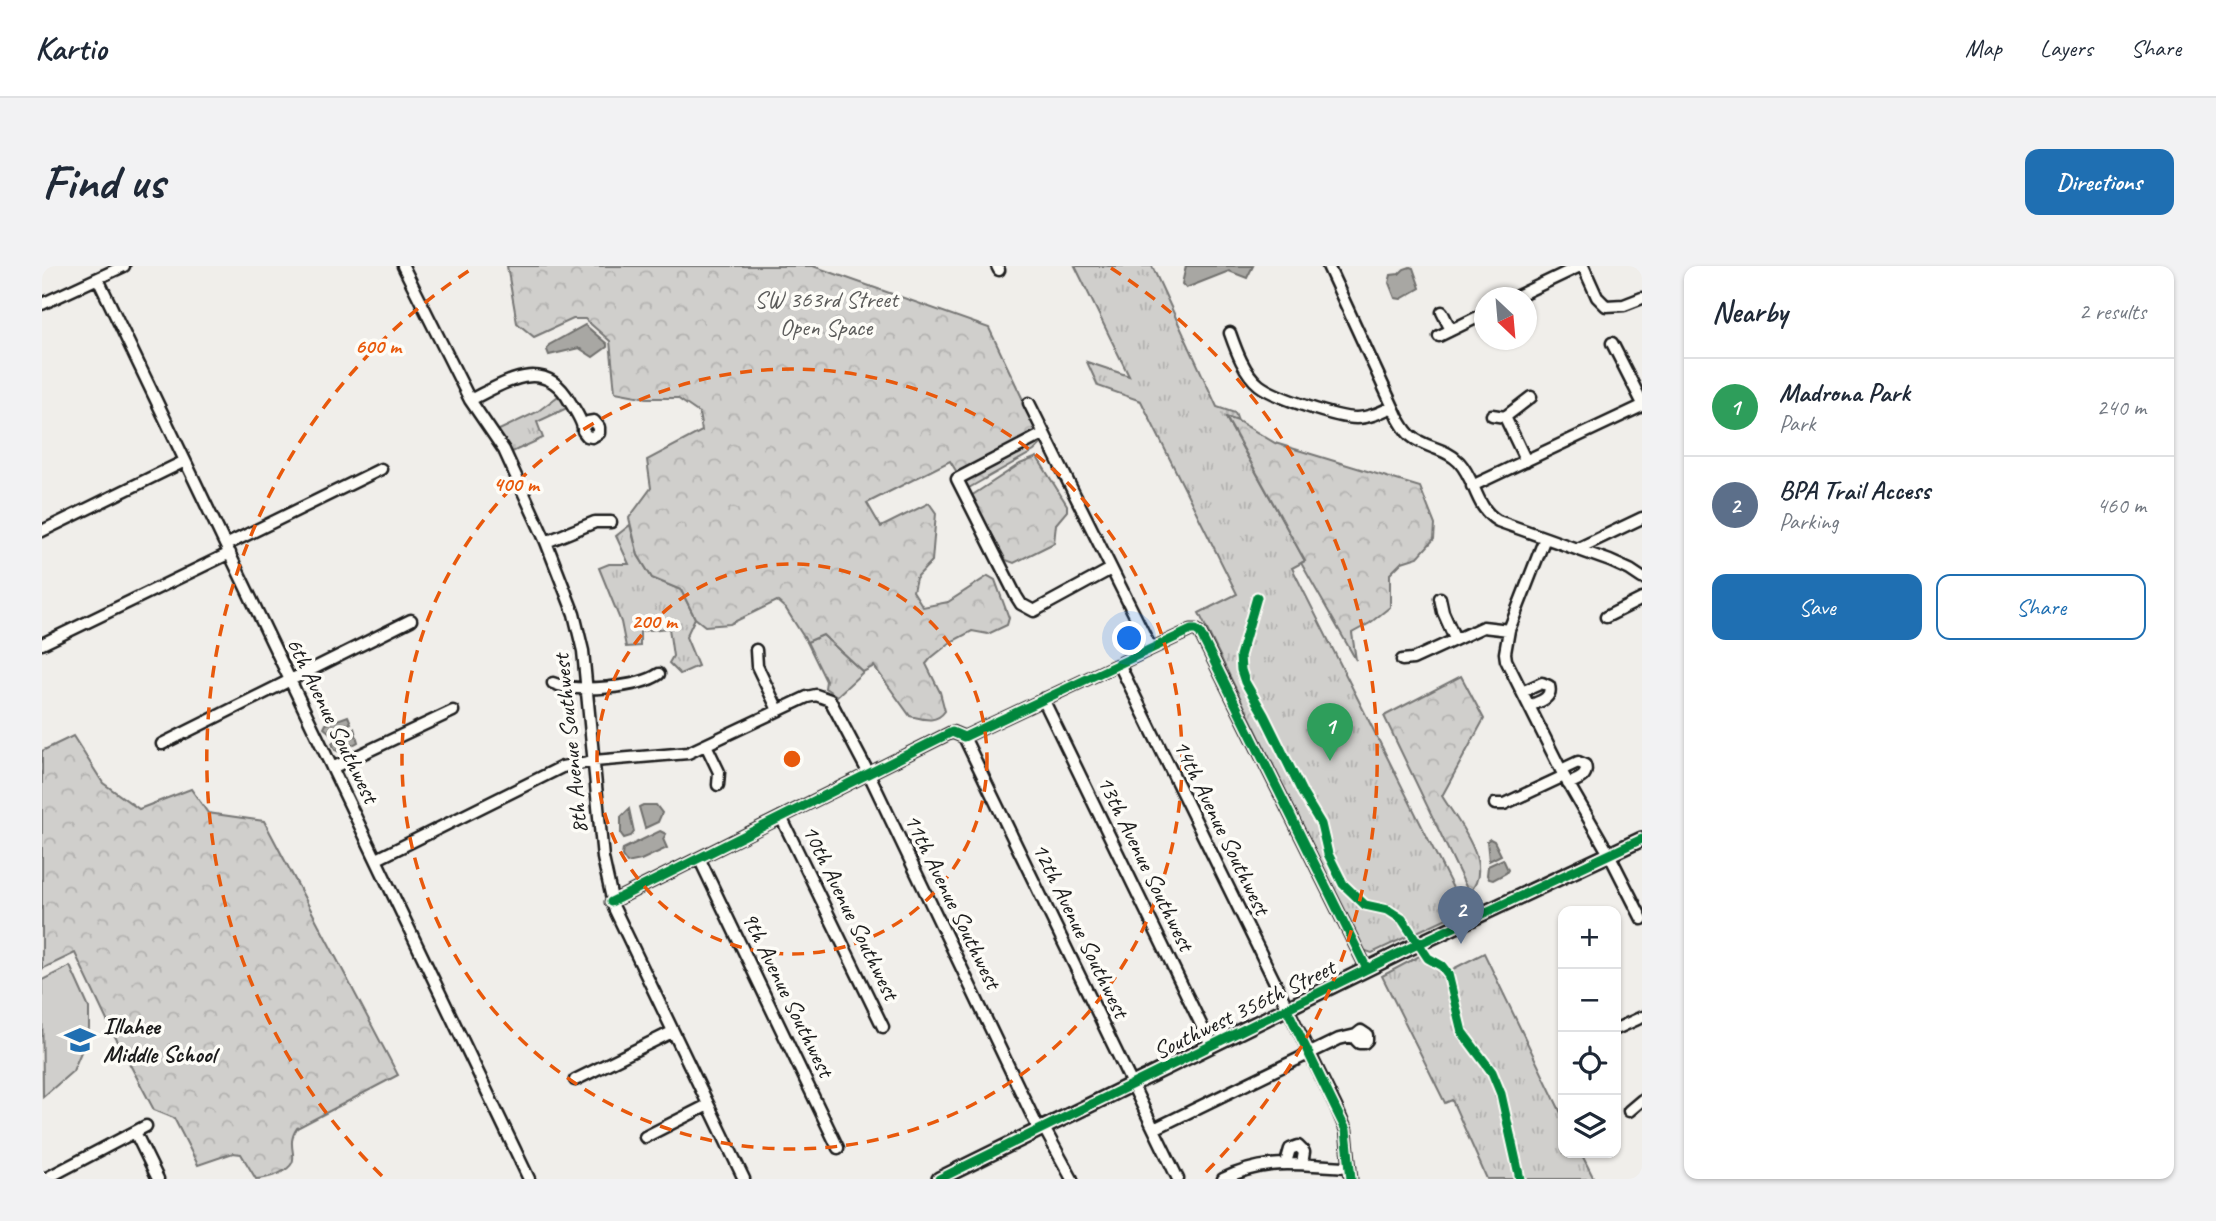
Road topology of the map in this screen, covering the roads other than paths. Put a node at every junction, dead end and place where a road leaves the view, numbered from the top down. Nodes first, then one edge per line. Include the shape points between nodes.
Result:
1 (403, 266) edge
2 (1328, 266) edge
3 (1581, 266) edge
4 (118, 267) edge
5 (98, 279) junction
6 (1536, 287) edge
7 (1642, 298) edge
8 (42, 304) edge
9 (1442, 312) dead end
10 (1474, 319) edge
11 (1451, 330) junction
12 (1230, 333) dead end
13 (1439, 336) dead end
14 (1612, 343) dead end
15 (1531, 397) dead end
16 (470, 400) junction
17 (1029, 402) dead end
18 (1642, 404) edge
19 (1392, 407) junction
20 (1492, 415) dead end
21 (1504, 417) junction
22 (584, 426) dead end
23 (1043, 434) junction
24 (185, 461) junction
25 (1526, 461) junction
26 (381, 470) dead end
27 (1472, 486) junction
28 (1642, 518) edge
29 (611, 522) dead end
30 (42, 531) edge
31 (1545, 538) junction
32 (546, 542) junction
33 (228, 549) junction
34 (1577, 549) junction
35 (1111, 569) junction
36 (1642, 579) edge
37 (1440, 598) dead end
38 (1642, 599) edge
39 (1605, 617) dead end
40 (411, 620) dead end
41 (1509, 630) junction
42 (1455, 639) junction
43 (42, 644) edge
44 (1151, 648) junction
45 (756, 650) dead end
46 (1402, 660) dead end
47 (1119, 664) junction
48 (659, 674) dead end
49 (291, 681) junction
50 (553, 683) dead end
51 (587, 688) junction
52 (1522, 692) junction
53 (1043, 699) junction
54 (1529, 706) junction
55 (778, 710) junction
56 (453, 711) dead end
57 (964, 737) junction
58 (162, 744) dead end
59 (706, 745) junction
60 (594, 761) junction
61 (332, 768) junction
62 (868, 772) junction
63 (1564, 776) junction
64 (718, 785) dead end
65 (1494, 804) dead end
66 (781, 817) junction
67 (1642, 839) edge
68 (1609, 854) junction
69 (699, 858) junction
70 (377, 859) junction
71 (1638, 899) edge
72 (611, 902) junction
73 (1642, 919) edge
74 (1367, 969) junction
75 (1287, 1009) junction
76 (1642, 1017) edge
77 (883, 1027) dead end
78 (1621, 1027) edge
79 (672, 1032) junction
80 (1356, 1035) dead end
81 (1211, 1045) junction
82 (1309, 1054) junction
83 (575, 1080) dead end
84 (1133, 1084) junction
85 (1642, 1100) edge
86 (708, 1105) junction
87 (1629, 1111) dead end
88 (146, 1126) dead end
89 (1042, 1129) junction
90 (1154, 1129) junction
91 (135, 1132) junction
92 (645, 1137) dead end
93 (838, 1148) dead end
94 (1286, 1163) junction
95 (1302, 1164) junction
96 (1350, 1167) junction
97 (46, 1179) edge
98 (156, 1179) edge
99 (529, 1179) edge
100 (744, 1179) edge
101 (939, 1179) edge
102 (1072, 1179) edge
103 (1178, 1179) edge
104 (1223, 1179) edge
105 (1351, 1179) edge

1 - 16 street, 8th Avenue Southwest
2 - 19 street via 1351,330
3 - 6 street
3 - 7 street via 1603,304 1624,305
4 - 5 street
5 - 8 street
5 - 24 street, 6th Avenue Southwest
9 - 11 street
10 - 11 street
11 - 13 street
12 - 19 street via 1251,377 1272,392 1350,417
14 - 18 street
15 - 21 street
16 - 22 street via 516,379 540,376 562,390
16 - 32 street, 8th Avenue Southwest via 498,439
17 - 23 street
18 - 25 street
19 - 27 street via 1411,436 1460,463
20 - 21 street
21 - 25 street
23 - 35 street
23 - 35 street via 957,480 1021,604 1034,611
24 - 30 street
24 - 33 street, 6th Avenue Southwest
25 - 27 street
26 - 33 street
27 - 31 street via 1493,518
28 - 34 street
29 - 32 street via 595,522
31 - 34 street
31 - 41 street
32 - 51 street, 8th Avenue Southwest via 578,627
33 - 43 street
33 - 49 street, 6th Avenue Southwest
34 - 36 street
35 - 44 street
37 - 42 street
38 - 39 street
40 - 49 street
41 - 42 street via 1483,627
41 - 52 street via 1505,653
42 - 46 street
44 - 47 street
44 - 74 street via 1191,630 1200,633
45 - 55 street via 757,666
47 - 53 street
47 - 75 street, 14th Avenue Southwest
48 - 51 street via 644,681
49 - 58 street
49 - 61 street, 6th Avenue Southwest
50 - 51 street
51 - 60 street, 8th Avenue Southwest
52 - 54 street
52 - 54 street via 1542,682 1549,686 1548,696
53 - 57 street
53 - 81 street, 13th Avenue Southwest
54 - 63 street
55 - 59 street
55 - 62 street, 11th Avenue Southwest via 807,697 821,695 830,700
56 - 61 street
57 - 62 street via 946,734
57 - 84 street, 12th Avenue Southwest
59 - 60 street via 679,754
59 - 64 street via 719,772
60 - 70 street via 552,770
60 - 72 street, 8th Avenue Southwest
61 - 70 street, 6th Avenue Southwest
62 - 66 street
62 - 89 street, 11th Avenue Southwest
63 - 65 street via 1504,804
63 - 68 street
66 - 69 street
66 - 77 street, 10th Avenue Southwest
67 - 68 main road, Southwest 356th Street
68 - 71 street
68 - 74 main road, Southwest 356th Street
69 - 72 street
69 - 93 street, 9th Avenue Southwest
70 - 99 street, 6th Avenue Southwest
71 - 73 street
72 - 79 street, 8th Avenue Southwest
74 - 75 main road, Southwest 356th Street
75 - 81 main road, Southwest 356th Street
75 - 82 street, 14th Avenue Southwest
76 - 78 street
79 - 83 street
79 - 86 street, 8th Avenue Southwest
80 - 82 street via 1339,1038
81 - 84 main road, Southwest 356th Street
82 - 90 street
82 - 96 street, 14th Avenue Southwest via 1346,1130
84 - 89 main road, Southwest 356th Street
84 - 90 street, 12th Avenue Southwest
85 - 87 street
86 - 92 street
86 - 100 street, 8th Avenue Southwest
88 - 91 street
89 - 101 main road, Southwest 356th Street
89 - 102 street, 11th Avenue Southwest
90 - 103 street, 12th Avenue Southwest
91 - 97 street
91 - 98 street
94 - 95 street
94 - 95 street via 1290,1149 1298,1146 1304,1152
94 - 104 street via 1255,1166
95 - 96 street
96 - 105 street, 14th Avenue Southwest

